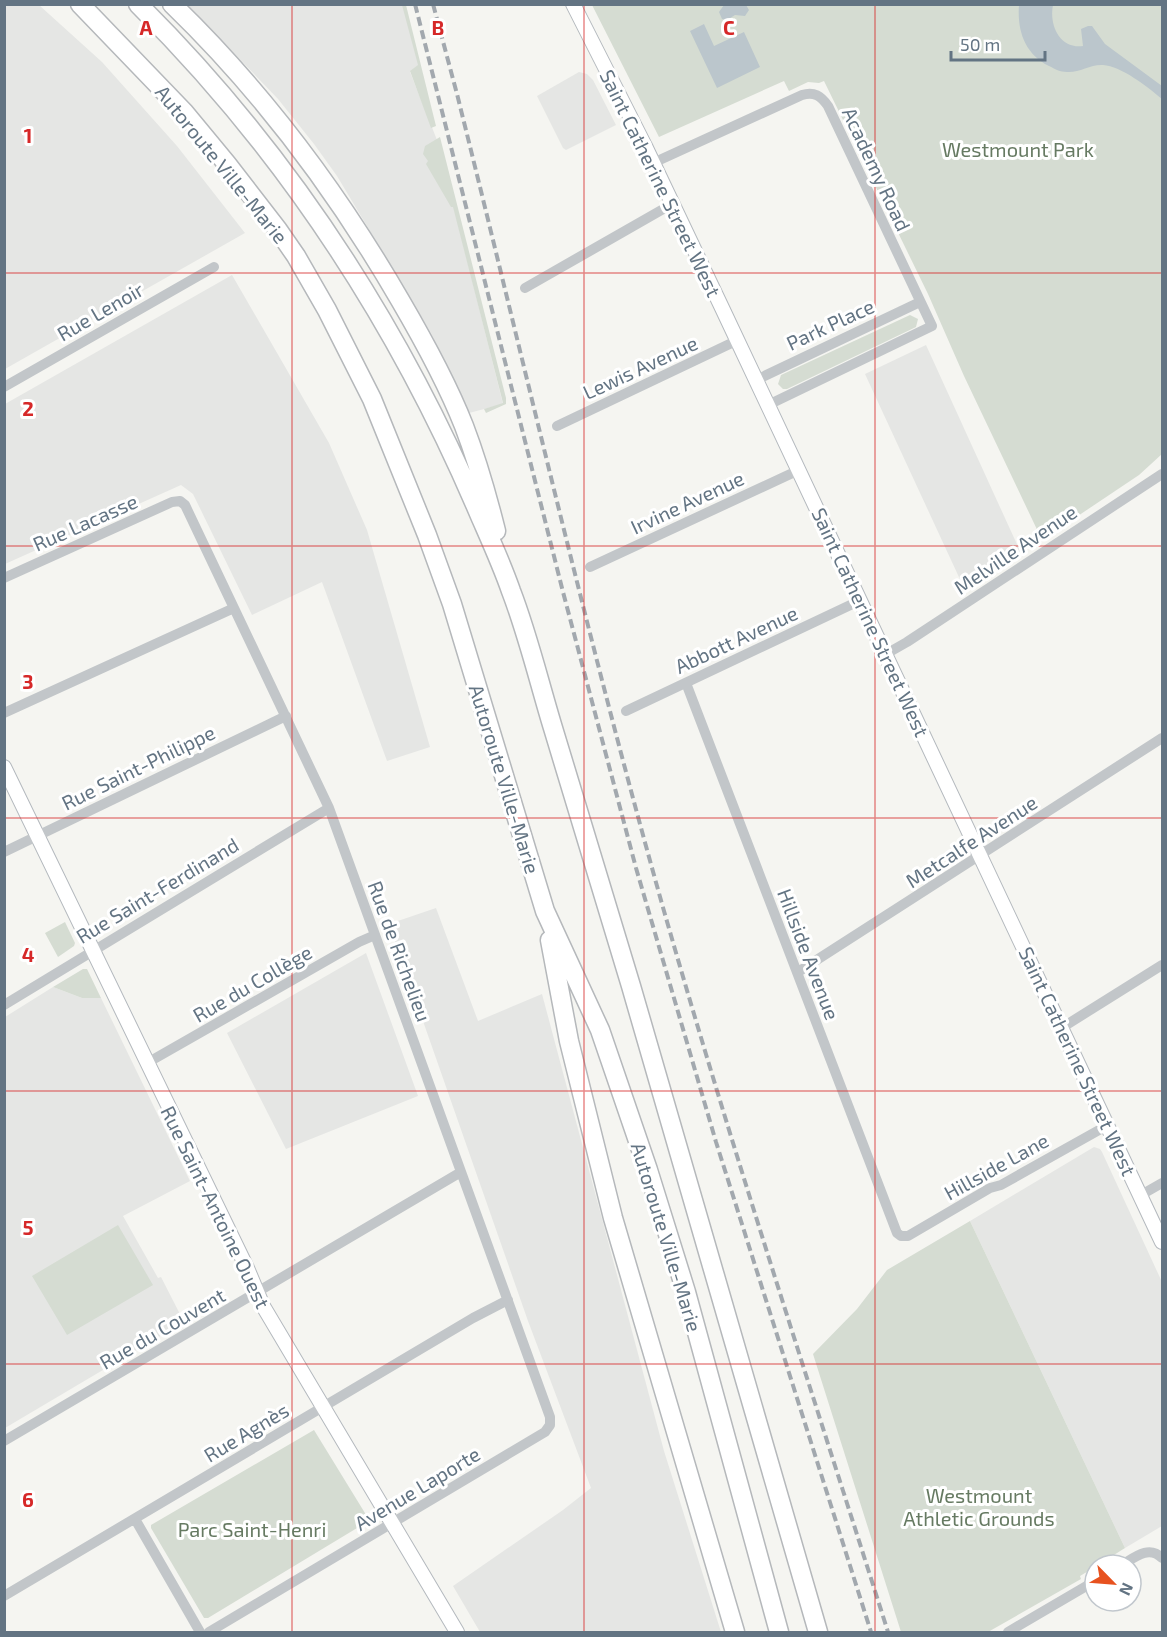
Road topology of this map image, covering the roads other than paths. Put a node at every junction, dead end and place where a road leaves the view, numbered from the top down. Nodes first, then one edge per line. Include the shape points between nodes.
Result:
1 (80, 4) edge
2 (138, 4) edge
3 (172, 4) edge
4 (573, 4) edge
5 (653, 163) junction
6 (672, 204) junction
7 (214, 267) dead end
8 (525, 288) dead end
9 (920, 302) junction
10 (738, 340) junction
11 (756, 380) junction
12 (4, 387) edge
13 (768, 405) junction
14 (557, 426) dead end
15 (799, 470) junction
16 (1162, 474) edge
17 (180, 501) joint
18 (590, 567) dead end
19 (4, 578) edge
20 (512, 591) junction
21 (861, 600) junction
22 (234, 608) junction
23 (886, 654) junction
24 (686, 683) junction
25 (626, 711) dead end
26 (4, 713) edge
27 (286, 716) junction
28 (1162, 738) edge
29 (4, 767) edge
30 (329, 807) junction
31 (38, 835) junction
32 (4, 852) edge
33 (981, 856) junction
34 (545, 911) junction
35 (375, 935) junction
36 (93, 950) junction
37 (1162, 965) edge
38 (798, 972) junction
39 (4, 1005) edge
40 (1063, 1027) junction
41 (147, 1063) junction
42 (1108, 1125) junction
43 (461, 1172) junction
44 (1162, 1183) edge
45 (1141, 1195) junction
46 (901, 1236) joint
47 (1162, 1242) edge
48 (257, 1292) junction
49 (508, 1300) junction
50 (322, 1408) junction
51 (549, 1428) joint
52 (4, 1441) edge
53 (135, 1519) junction
54 (392, 1524) junction
55 (1143, 1553) edge
56 (1158, 1555) edge
57 (1083, 1588) edge
58 (4, 1596) edge
59 (200, 1632) edge
60 (209, 1632) edge
61 (457, 1632) edge
62 (735, 1632) edge
63 (780, 1632) edge
64 (818, 1632) edge
65 (1008, 1632) edge

1 - 34 highway, Autoroute Ville-Marie via 184,112 239,179 296,256 347,348 390,442 437,563
2 - 20 highway, Autoroute Ville-Marie via 200,69 268,151 355,274 447,440
3 - 20 highway via 226,61 305,156 410,316 452,398 475,456
4 - 5 main road, Saint Catherine Street West
5 - 6 main road, Saint Catherine Street West
5 - 9 street, Academy Road via 802,95 819,95 828,106
6 - 8 street
6 - 10 main road, Saint Catherine Street West
7 - 12 street, Rue Lenoir
9 - 11 street, Park Place
9 - 13 street, Academy Road via 932,326
10 - 11 main road, Saint Catherine Street West
10 - 14 street, Lewis Avenue
11 - 13 main road, Saint Catherine Street West
13 - 15 main road, Saint Catherine Street West
15 - 18 street, Irvine Avenue
15 - 21 main road, Saint Catherine Street West
16 - 23 street, Melville Avenue
17 - 19 street, Rue Lacasse
17 - 22 street, Rue de Richelieu via 187,508
20 - 64 highway, Autoroute Ville-Marie via 738,1348
21 - 23 main road, Saint Catherine Street West
21 - 24 street, Abbott Avenue
22 - 26 street
22 - 27 street, Rue de Richelieu
23 - 33 main road, Saint Catherine Street West
24 - 25 street, Abbott Avenue
24 - 38 street, Hillside Avenue
27 - 30 street, Rue de Richelieu
27 - 31 street, Rue Saint-Philippe
28 - 33 street, Metcalfe Avenue
29 - 31 main road, Rue Saint-Antoine Ouest
30 - 35 street, Rue de Richelieu
30 - 36 street, Rue Saint-Ferdinand
31 - 32 street, Rue Saint-Philippe
31 - 36 main road, Rue Saint-Antoine Ouest
33 - 38 street, Metcalfe Avenue
33 - 40 main road, Saint Catherine Street West
34 - 62 highway via 569,1041 613,1218
34 - 63 highway, Autoroute Ville-Marie via 600,1030 648,1170 686,1292
35 - 41 street, Rue du Collège
35 - 43 street, Rue de Richelieu
36 - 39 street, Rue Saint-Ferdinand
36 - 41 main road, Rue Saint-Antoine Ouest
37 - 40 street
38 - 46 street, Hillside Avenue
40 - 42 main road, Saint Catherine Street West
41 - 48 main road, Rue Saint-Antoine Ouest
42 - 45 main road, Saint Catherine Street West
42 - 46 street, Hillside Lane via 908,1236
43 - 48 street, Rue du Couvent
43 - 49 street, Rue de Richelieu
44 - 45 street
45 - 47 main road, Saint Catherine Street West
48 - 50 main road, Rue Saint-Antoine Ouest
48 - 52 street, Rue du Couvent
49 - 50 street, Rue Agnès
49 - 51 street, Rue de Richelieu via 549,1413
50 - 53 street, Rue Agnès
50 - 54 main road, Rue Saint-Antoine Ouest
51 - 54 street, Avenue Laporte
53 - 58 street, Rue Agnès
53 - 59 street
54 - 60 street, Avenue Laporte
54 - 61 main road, Rue Saint-Antoine Ouest
55 - 56 street
57 - 65 street

